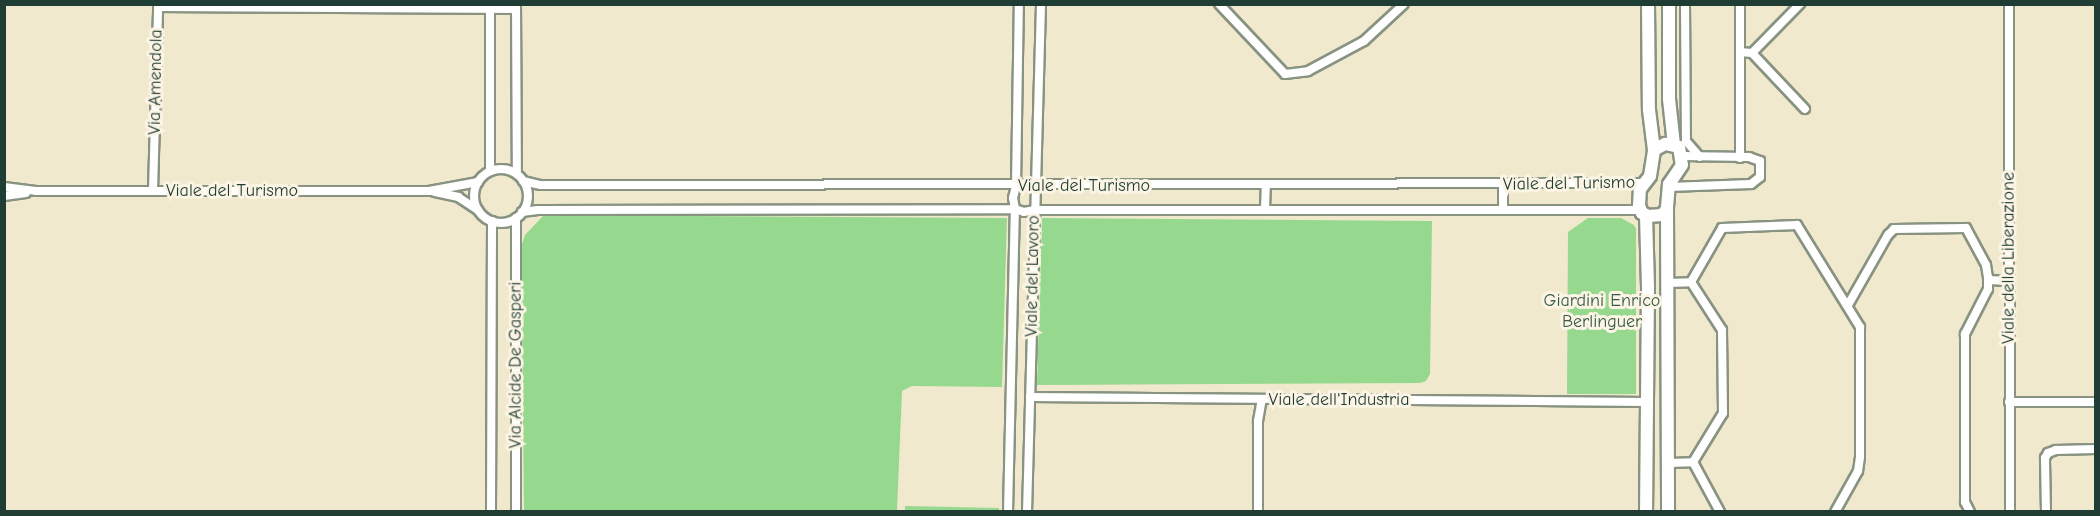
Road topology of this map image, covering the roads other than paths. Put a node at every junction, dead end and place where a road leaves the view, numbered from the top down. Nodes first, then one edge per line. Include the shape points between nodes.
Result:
1 (1019, 4) edge
2 (1041, 4) edge
3 (1219, 4) edge
4 (1404, 4) edge
5 (1648, 4) edge
6 (1669, 4) edge
7 (1685, 4) edge
8 (1740, 4) edge
9 (1800, 4) edge
10 (2009, 4) edge
11 (490, 7) edge
12 (516, 7) edge
13 (1740, 52) junction
14 (1752, 52) junction
15 (1805, 109) dead end
16 (1674, 145) junction
17 (1654, 150) junction
18 (1682, 156) junction
19 (1700, 158) junction
20 (1740, 158) junction
21 (490, 171) junction
22 (520, 177) junction
23 (478, 182) junction
24 (1645, 183) junction
25 (1266, 185) junction
26 (1503, 185) junction
27 (1016, 186) junction
28 (1034, 186) junction
29 (4, 187) edge
30 (1669, 187) junction
31 (429, 190) junction
32 (36, 191) junction
33 (153, 191) junction
34 (4, 196) edge
35 (1503, 208) junction
36 (1015, 209) junction
37 (1265, 209) junction
38 (1667, 209) junction
39 (479, 210) junction
40 (1034, 210) junction
41 (1643, 212) junction
42 (519, 215) junction
43 (492, 221) junction
44 (1988, 280) junction
45 (2009, 281) junction
46 (1691, 282) junction
47 (1668, 283) junction
48 (1848, 305) junction
49 (1030, 397) junction
50 (1262, 399) junction
51 (1647, 402) junction
52 (2009, 402) junction
53 (2096, 402) edge
54 (2096, 449) edge
55 (1693, 462) junction
56 (1668, 463) junction
57 (490, 512) edge
58 (516, 512) edge
59 (1008, 512) edge
60 (1028, 512) edge
61 (1258, 512) edge
62 (1646, 512) edge
63 (1668, 512) edge
64 (1720, 512) edge
65 (1835, 512) edge
66 (1970, 512) edge
67 (2010, 512) edge
68 (2046, 512) edge

1 - 27 street, Viale del Lavoro
2 - 28 street, Viale del Lavoro
3 - 4 street via 1285,74 1308,71 1364,41
5 - 17 street via 1649,110
6 - 16 street
7 - 19 street via 1686,141
8 - 13 street
9 - 14 street
10 - 45 street, Viale della Liberazione
11 - 12 street, Via Amendola
11 - 21 street
11 - 33 street, Via Amendola via 158,7
12 - 22 street
13 - 14 street
13 - 20 street
14 - 15 street
16 - 17 street via 1665,144
16 - 18 street
17 - 24 street
18 - 19 street
18 - 30 street via 1682,165
19 - 20 street
20 - 30 street via 1760,161 1760,177 1751,184
21 - 22 street via 504,169
21 - 23 street
22 - 27 street, Viale del Turismo via 541,185
22 - 42 street via 528,197
23 - 31 street, Viale del Turismo
23 - 39 street via 474,196
24 - 26 street, Viale del Turismo
24 - 41 street via 1638,198
25 - 26 street, Viale del Turismo
25 - 28 street, Viale del Turismo
25 - 37 street
26 - 35 street
27 - 28 street, Viale del Turismo
27 - 36 street, Viale del Lavoro via 1012,198
28 - 40 street, Viale del Lavoro
29 - 32 street, Viale del Turismo
30 - 38 street
31 - 33 street, Viale del Turismo
31 - 39 street, Viale del Turismo via 458,197
32 - 33 street, Viale del Turismo
32 - 34 street, Viale del Turismo
35 - 37 street, Viale del Turismo
35 - 41 street, Viale del Turismo
36 - 40 street, Viale del Turismo
36 - 42 street, Viale del Turismo via 538,210
36 - 59 street, Viale del Lavoro
37 - 40 street, Viale del Turismo
38 - 41 street via 1662,215
38 - 47 street
39 - 43 street
40 - 49 street, Viale del Lavoro
41 - 51 street via 1648,287
42 - 43 street via 508,221
42 - 58 street, Via Alcide De Gasperi
43 - 57 street, Via Alcide De Gasperi
44 - 45 street
44 - 48 street via 1986,265 1966,228 1894,229
44 - 66 street via 1988,289 1965,334 1965,502
45 - 52 street, Viale della Liberazione
46 - 47 street
46 - 48 street via 1722,228 1797,225
46 - 55 street via 1722,330 1723,413
47 - 56 street
48 - 65 street via 1860,327 1860,458 1858,471
49 - 50 street, Viale dell'Industria
49 - 60 street, Viale del Lavoro
50 - 51 street, Viale dell'Industria
50 - 61 street via 1258,421
51 - 62 street
52 - 53 street
52 - 67 street, Viale della Liberazione
54 - 68 street via 2048,453
55 - 56 street
55 - 64 street
56 - 63 street

